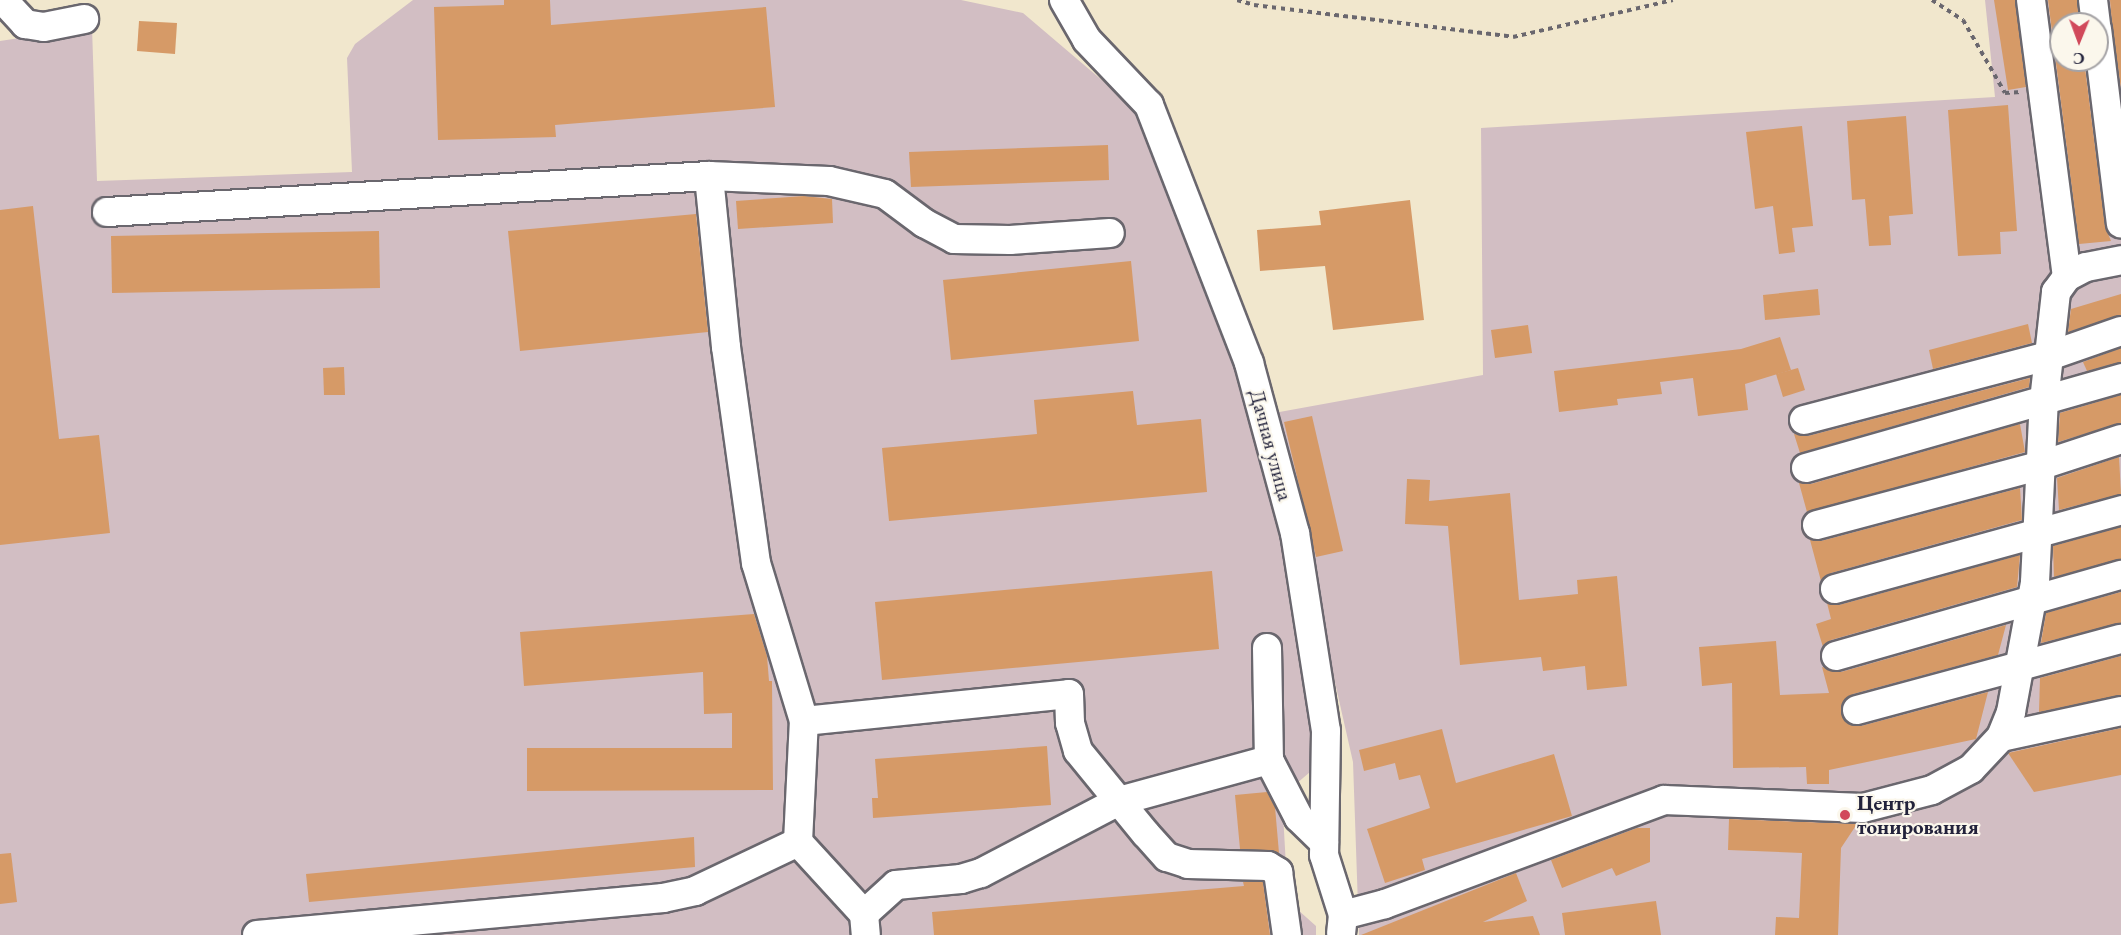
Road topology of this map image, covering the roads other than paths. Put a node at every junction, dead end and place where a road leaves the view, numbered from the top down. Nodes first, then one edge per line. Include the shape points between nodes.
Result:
1 (3, 0) edge
2 (1064, 0) edge
3 (2031, 0) edge
4 (84, 19) dead end
5 (2102, 72) edge
6 (709, 176) junction
7 (107, 212) dead end
8 (2121, 224) edge
9 (1110, 233) dead end
10 (2121, 260) edge
11 (2067, 277) junction
12 (2121, 331) edge
13 (2052, 356) junction
14 (2121, 378) edge
15 (2044, 401) junction
16 (1804, 420) dead end
17 (2121, 439) edge
18 (2042, 465) junction
19 (1806, 468) dead end
20 (2121, 510) edge
21 (1817, 525) dead end
22 (2038, 533) junction
23 (2121, 575) edge
24 (1834, 589) dead end
25 (2032, 599) junction
26 (2121, 639) edge
27 (1267, 648) dead end
28 (1836, 656) dead end
29 (2020, 665) junction
30 (1857, 710) dead end
31 (2121, 711) edge
32 (804, 720) junction
33 (2001, 737) junction
34 (1269, 760) junction
35 (1119, 801) junction
36 (798, 842) junction
37 (1324, 842) junction
38 (865, 924) edge
39 (1342, 925) edge
40 (257, 935) edge
41 (1287, 935) edge

1 - 4 street via 25,24 44,27
2 - 37 street, Дачная улица via 1088,40 1149,105 1249,363 1295,533 1326,731
3 - 11 street
5 - 8 street
6 - 7 street
6 - 9 street via 829,181 885,194 954,239
6 - 32 street via 726,347 756,563
10 - 11 street via 2086,267
11 - 13 street via 2056,292 2050,325
12 - 13 street
13 - 15 street
13 - 16 street
14 - 15 street
15 - 18 street
15 - 19 street
17 - 18 street
18 - 21 street
18 - 22 street
20 - 22 street
22 - 24 street
22 - 25 street
23 - 25 street
25 - 28 street
25 - 29 street
26 - 29 street
27 - 34 street
29 - 30 street
29 - 33 street
31 - 33 street
32 - 35 street via 1069,694 1070,723 1078,751
32 - 36 street
33 - 39 street via 1971,769 1932,790 1863,808 1664,800 1385,904
34 - 35 street
34 - 37 street via 1299,818
35 - 38 street via 981,873 896,885
35 - 41 street via 1167,857 1188,864 1268,867 1278,872
36 - 38 street
36 - 40 street via 695,891 663,898
37 - 39 street, Дачная улица

